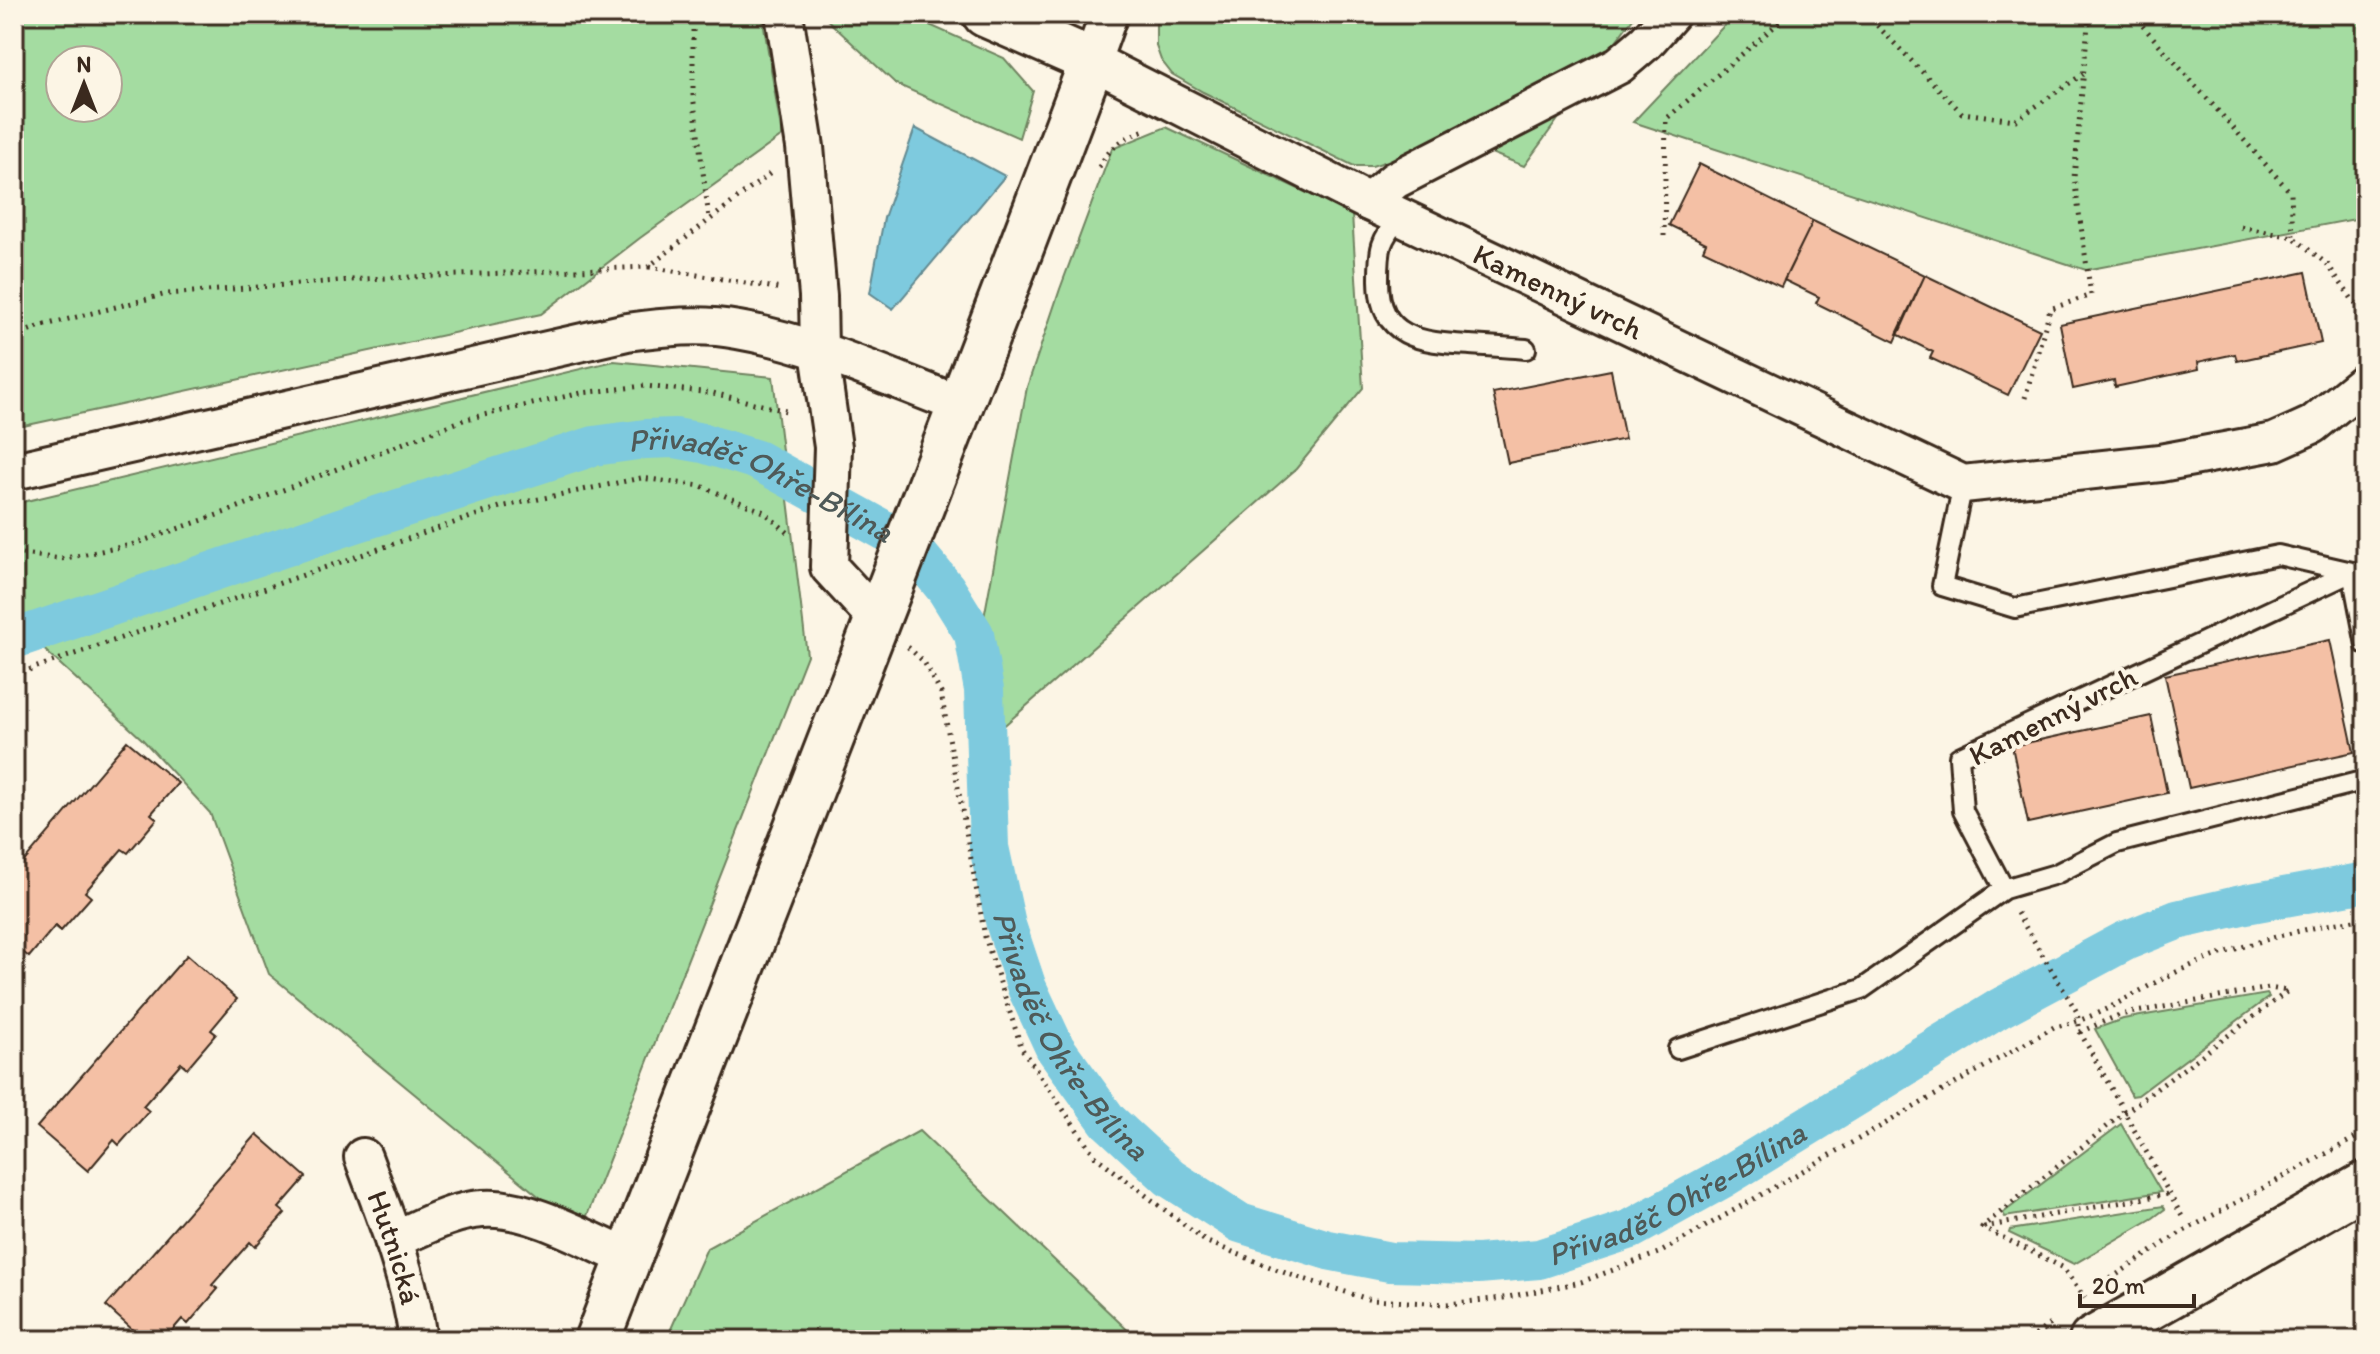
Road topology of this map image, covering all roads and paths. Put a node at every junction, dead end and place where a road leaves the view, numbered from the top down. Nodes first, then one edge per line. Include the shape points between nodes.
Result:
1 (693, 14) edge
2 (784, 14) edge
3 (985, 14) edge
4 (1109, 14) edge
5 (1671, 14) edge
6 (1789, 14) edge
7 (1866, 14) edge
8 (2089, 14) edge
9 (2132, 14) edge
10 (1092, 61) junction
11 (2084, 73) junction
12 (1151, 128) dead end
13 (805, 147) junction
14 (1093, 181) dead end
15 (1385, 209) junction
16 (709, 219) junction
17 (2241, 227) dead end
18 (1664, 236) dead end
19 (2293, 237) junction
20 (648, 267) junction
21 (818, 296) junction
22 (2366, 319) edge
23 (14, 336) edge
24 (1526, 349) dead end
25 (819, 351) junction
26 (2360, 387) edge
27 (2025, 398) dead end
28 (961, 405) junction
29 (833, 447) junction
30 (14, 471) edge
31 (1963, 484) junction
32 (14, 553) edge
33 (829, 567) junction
34 (2352, 572) junction
35 (877, 619) junction
36 (2366, 645) edge
37 (14, 675) edge
38 (2366, 780) edge
39 (2004, 889) junction
40 (2366, 918) edge
41 (2079, 1023) junction
42 (2080, 1032) junction
43 (1678, 1049) dead end
44 (2124, 1113) junction
45 (363, 1157) dead end
46 (2366, 1184) edge
47 (2168, 1194) junction
48 (2184, 1220) dead end
49 (1982, 1227) junction
50 (393, 1240) junction
51 (629, 1258) junction
52 (2088, 1319) edge
53 (2256, 1332) dead end
54 (418, 1340) edge
55 (597, 1340) edge
56 (2260, 1340) edge

1 - 16 path via 693,95
2 - 13 street
3 - 10 street
4 - 10 street
5 - 15 street via 1619,65 1395,180
6 - 18 path via 1666,119
7 - 11 path via 1962,113 2016,120
8 - 11 path
9 - 19 path via 2291,193
10 - 15 street, Kamenný vrch
10 - 28 street
11 - 27 path via 2074,178 2091,295 2050,309
12 - 14 path via 1131,134 1108,151
13 - 16 path
13 - 21 street
15 - 24 lane via 1379,286 1392,323 1407,336 1432,344
15 - 31 street, Kamenný vrch
16 - 20 path
17 - 19 path
19 - 22 path via 2328,265
20 - 21 path
20 - 23 path via 167,294
21 - 25 street
25 - 28 street
25 - 29 street
25 - 30 street via 739,330 639,330
26 - 31 street via 2312,425 2274,442 2160,463
28 - 35 street
29 - 32 path via 805,415 713,393 644,386 581,393 466,419 131,545 61,559
29 - 33 street
31 - 34 lane via 1942,586 2015,608 2278,555
33 - 35 street
33 - 37 path via 764,512 701,486 641,478 500,507
34 - 36 lane
34 - 39 lane, Kamenný vrch via 1959,757 1963,811
35 - 41 path via 924,662 941,693 985,937 1022,1049 1095,1156 1205,1241 1288,1274 1371,1300 1447,1304 1581,1282 1661,1252 2054,1027
35 - 51 street
38 - 39 lane via 2117,843 2056,874
39 - 41 path
39 - 43 lane via 1862,989
40 - 41 path via 2249,943 2180,970
41 - 42 path
42 - 44 path
42 - 44 path via 2119,1015 2269,988 2288,991
44 - 47 path
44 - 49 path
45 - 50 street, Hutnická
46 - 52 street
47 - 48 path
47 - 49 path
49 - 52 path via 2062,1267
50 - 51 street via 449,1216 508,1210
50 - 54 street, Hutnická
51 - 55 street
53 - 56 path

